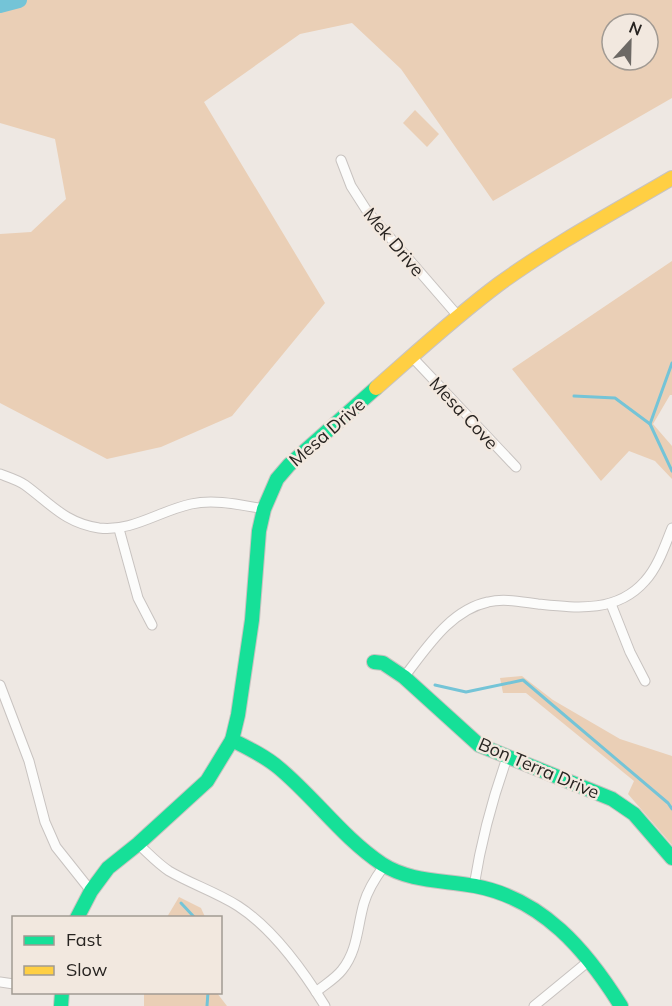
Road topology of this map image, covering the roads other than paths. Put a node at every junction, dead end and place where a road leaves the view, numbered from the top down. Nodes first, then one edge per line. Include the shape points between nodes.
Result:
1 (341, 160) dead end
2 (672, 178) edge
3 (458, 316) junction
4 (413, 358) junction
5 (516, 468) dead end
6 (0, 474) edge
7 (264, 509) junction
8 (672, 528) edge
9 (119, 530) junction
10 (611, 604) junction
11 (152, 625) dead end
12 (374, 663) dead end
13 (404, 677) junction
14 (645, 681) dead end
15 (0, 685) edge
16 (232, 740) junction
17 (507, 758) junction
18 (138, 844) junction
19 (672, 858) edge
20 (384, 866) junction
21 (474, 886) junction
22 (91, 891) junction
23 (78, 916) edge
24 (591, 960) junction
25 (316, 992) junction
26 (325, 1006) edge
27 (534, 1006) edge
28 (621, 1006) edge

1 - 3 street, Mek Drive via 367,211
2 - 3 street, Mesa Drive via 501,283
3 - 4 street, Mesa Drive
4 - 5 street, Mesa Cove
4 - 7 street, Mesa Drive via 289,465 277,479
6 - 9 street via 23,484 75,522
7 - 9 street via 227,503 190,504
7 - 16 street, Mesa Drive via 248,648
8 - 10 street via 647,580
9 - 11 street via 138,598
10 - 13 street via 582,608 508,600 488,602 450,622
10 - 14 street
12 - 13 street, Bon Terra Drive via 383,663
13 - 17 street, Bon Terra Drive via 479,745
15 - 22 street via 56,847
16 - 18 street, Mesa Drive via 207,780
16 - 20 street via 278,766
17 - 19 street, Bon Terra Drive via 612,799 634,813
17 - 21 street via 480,847
18 - 22 street, Mesa Drive via 108,868
18 - 25 street via 167,870 241,908 265,928
20 - 21 street via 405,875
20 - 25 street via 363,904 350,958 341,972
21 - 24 street via 516,898 540,912 562,928
22 - 23 street, Mesa Drive
24 - 27 street
24 - 28 street
25 - 26 street

